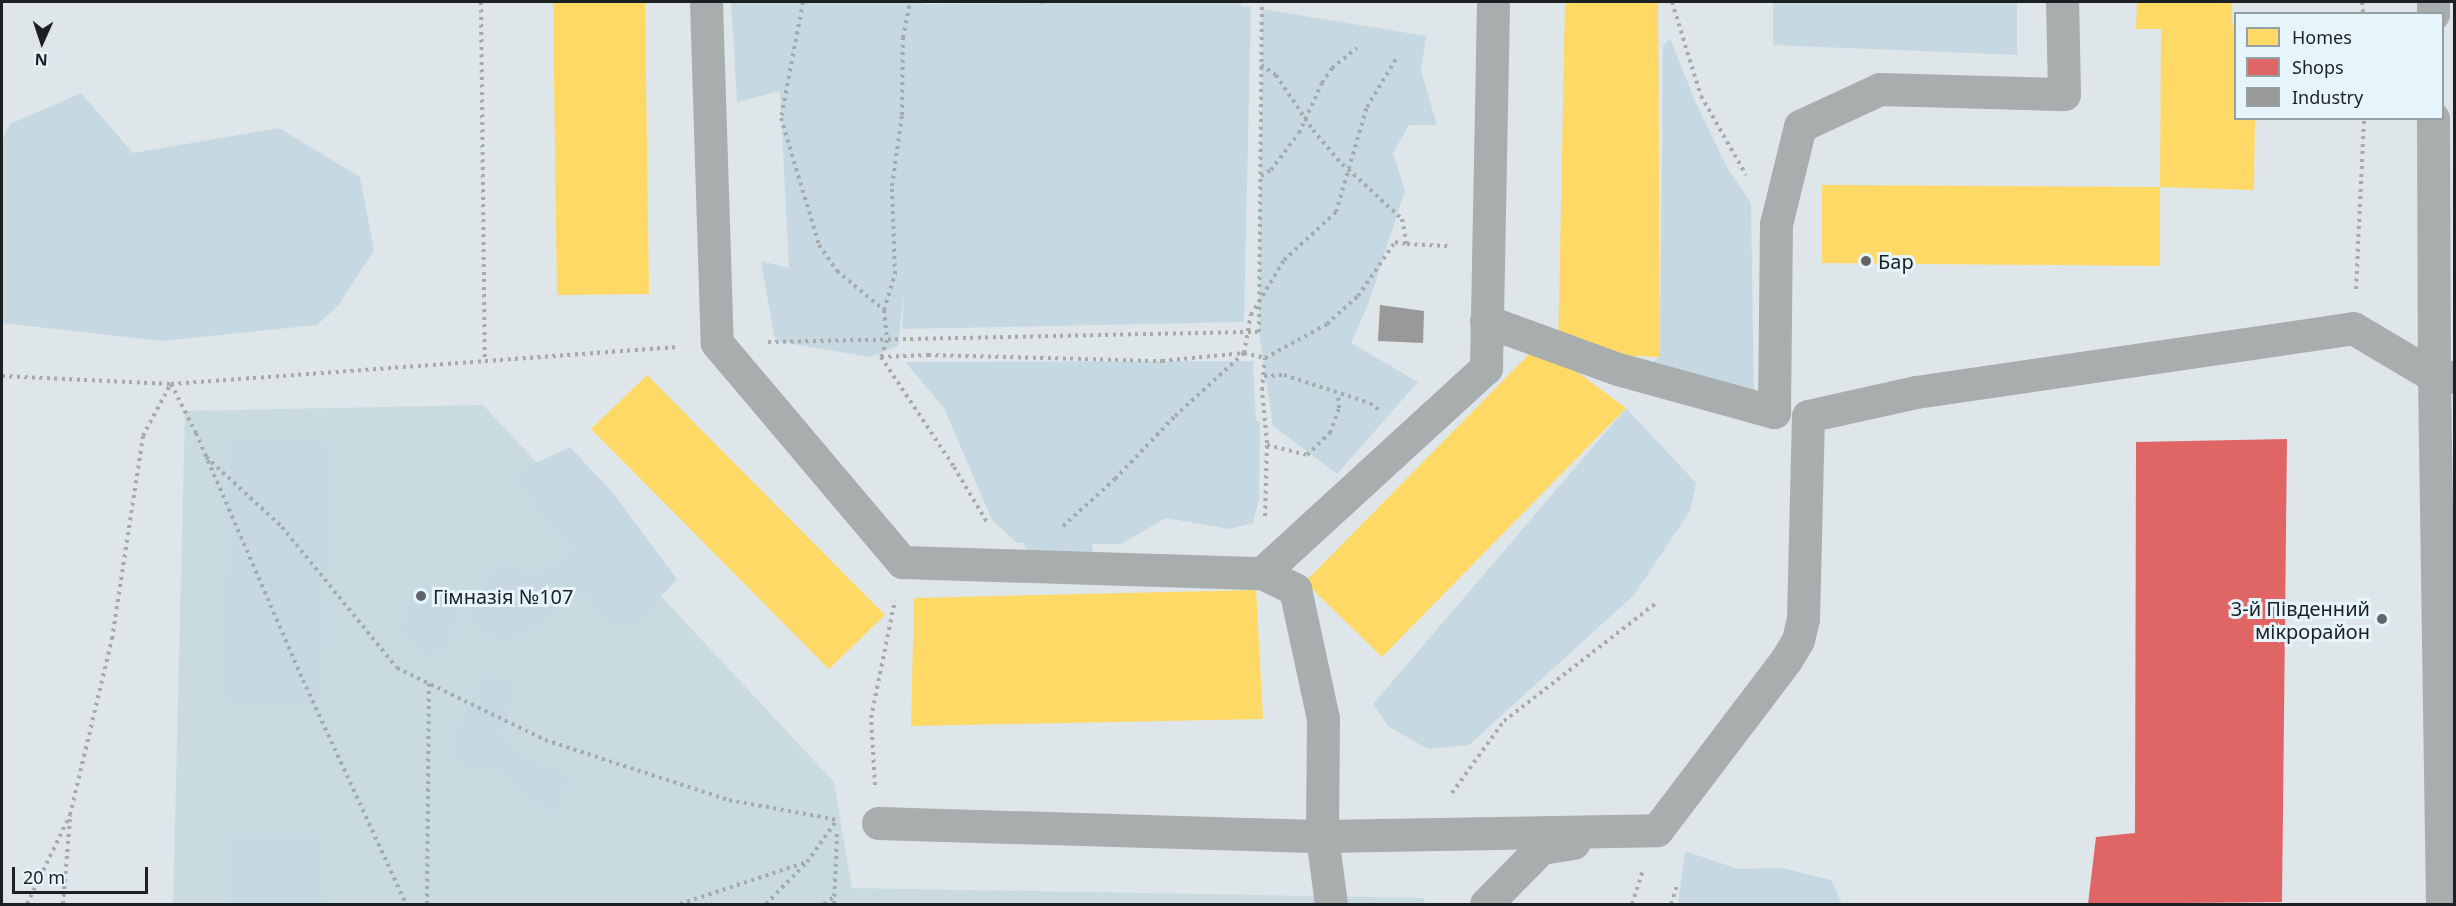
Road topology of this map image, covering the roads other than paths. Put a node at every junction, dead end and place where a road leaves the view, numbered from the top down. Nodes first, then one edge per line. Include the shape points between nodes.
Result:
1 (706, 2) edge
2 (1493, 2) edge
3 (2062, 2) edge
4 (2433, 120) edge
5 (1486, 321) junction
6 (2444, 377) edge
7 (1774, 412) junction
8 (1808, 416) junction
9 (1262, 573) junction
10 (878, 823) road end
11 (1657, 830) junction
12 (1322, 836) junction
13 (1331, 904) edge
14 (1486, 904) edge
15 (2442, 904) edge

1 - 9 street via 717,343 902,562
2 - 5 street
3 - 7 street via 2064,94 1880,89 1800,126 1776,224
4 - 6 street
5 - 7 street via 1618,369
5 - 9 street via 1485,368
6 - 8 street via 2353,328 1916,392
6 - 15 street
7 - 8 street
8 - 11 street via 1803,620 1798,640
9 - 12 street via 1296,589 1323,718
10 - 12 street
11 - 12 street
11 - 14 street via 1541,848
12 - 13 street

